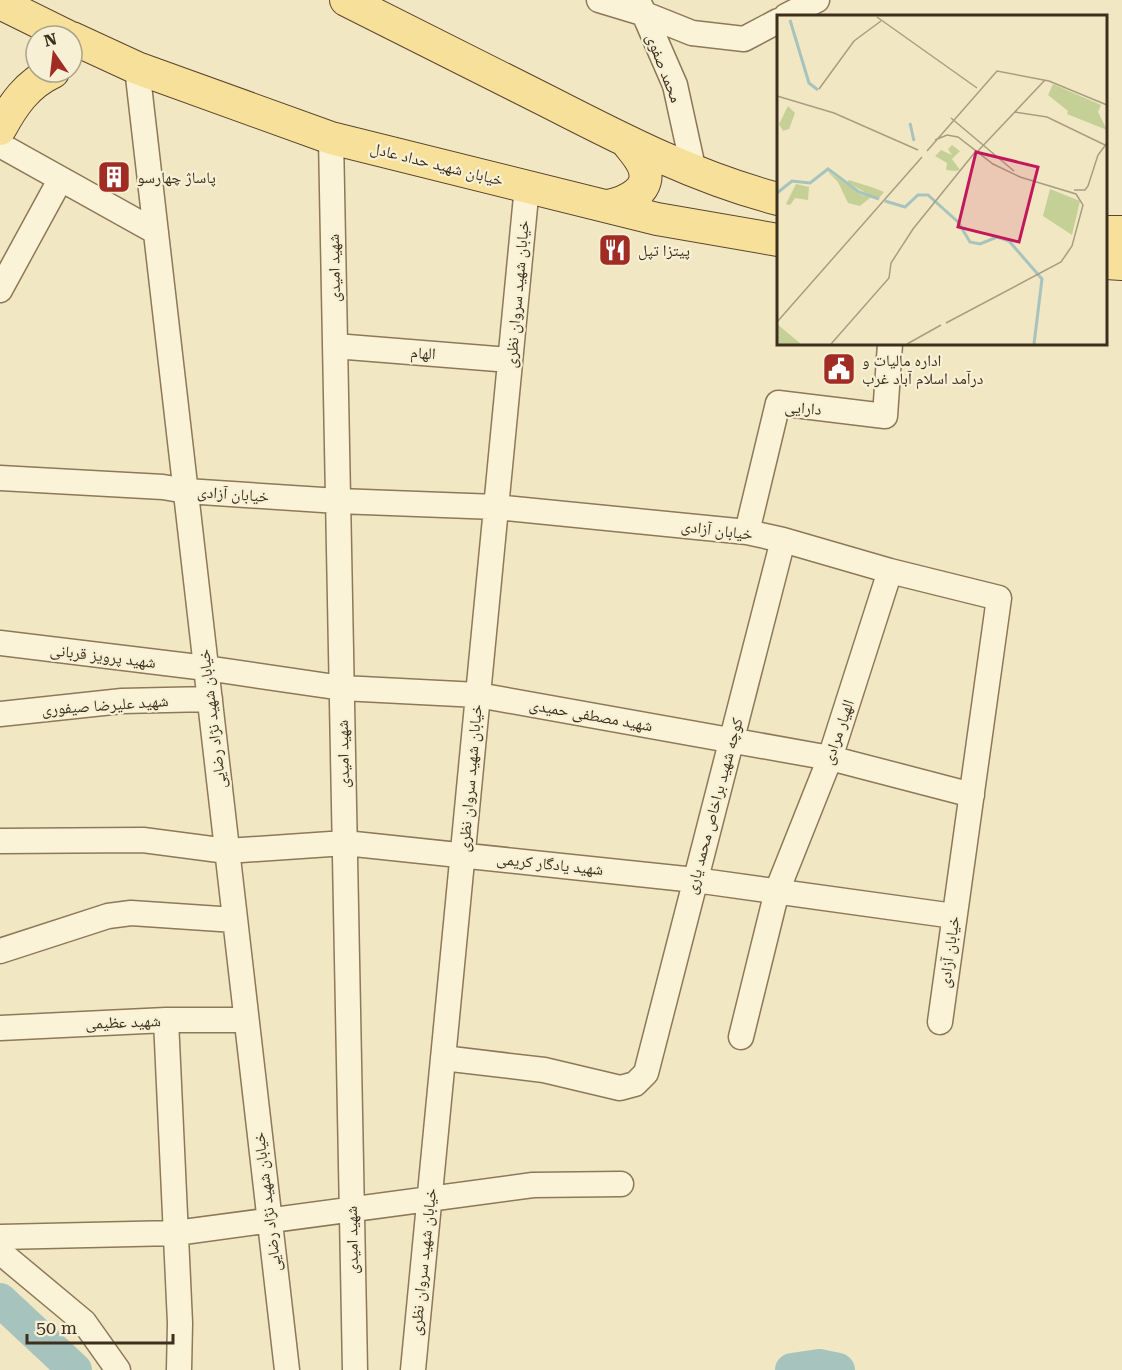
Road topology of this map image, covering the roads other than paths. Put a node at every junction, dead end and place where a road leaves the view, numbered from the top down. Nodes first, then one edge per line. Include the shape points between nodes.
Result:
1 (345, 0) edge
2 (599, 0) edge
3 (817, 0) edge
4 (16, 5) edge
5 (641, 7) edge
6 (788, 15) edge
7 (777, 22) edge
8 (47, 24) edge
9 (84, 45) edge
10 (105, 55) junction
11 (84, 60) edge
12 (137, 68) junction
13 (34, 84) edge
14 (0, 129) edge
15 (331, 138) junction
16 (626, 141) junction
17 (0, 145) edge
18 (694, 172) junction
19 (60, 180) junction
20 (527, 186) junction
21 (737, 188) junction
22 (777, 199) edge
23 (608, 206) junction
24 (723, 231) junction
25 (156, 232) junction
26 (777, 240) edge
27 (1107, 263) edge
28 (1122, 264) edge
29 (0, 290) edge
30 (890, 345) edge
31 (335, 346) junction
32 (510, 360) junction
33 (0, 478) edge
34 (186, 491) junction
35 (338, 501) junction
36 (496, 507) junction
37 (747, 532) junction
38 (783, 540) junction
39 (890, 571) junction
40 (0, 643) edge
41 (206, 668) junction
42 (342, 688) junction
43 (478, 694) junction
44 (210, 699) junction
45 (0, 714) edge
46 (732, 739) junction
47 (830, 758) junction
48 (972, 795) junction
49 (0, 841) edge
50 (345, 843) junction
51 (227, 851) junction
52 (463, 854) junction
53 (695, 880) junction
54 (777, 891) junction
55 (954, 916) junction
56 (235, 920) junction
57 (0, 951) edge
58 (166, 1020) junction
59 (246, 1020) junction
60 (940, 1022) dead end
61 (0, 1028) edge
62 (741, 1037) dead end
63 (443, 1058) junction
64 (621, 1184) dead end
65 (429, 1198) junction
66 (352, 1209) junction
67 (270, 1222) junction
68 (176, 1233) junction
69 (0, 1238) edge
70 (0, 1252) edge
71 (118, 1370) edge
72 (179, 1370) edge
73 (287, 1370) edge
74 (355, 1370) edge
75 (413, 1370) edge

1 - 16 main road
2 - 5 street
3 - 6 street
4 - 8 main road
5 - 7 street via 692,33 744,39
5 - 18 street, محمد صفوی via 675,85
9 - 10 main road, خیابان شهید حداد عادل
10 - 11 main road
10 - 12 main road, خیابان شهید حداد عادل
12 - 15 main road, خیابان شهید حداد عادل
12 - 25 street, خیابان شهید نژاد رضایی
13 - 14 main road via 12,106
15 - 20 main road, خیابان شهید حداد عادل
15 - 31 street, شهید امیدی
16 - 18 main road
16 - 23 main road via 644,167 644,181 634,196
17 - 19 street
18 - 21 main road
19 - 25 street
19 - 29 street
20 - 23 main road, خیابان شهید حداد عادل
20 - 32 street, خیابان شهید سروان نظری
21 - 22 main road
21 - 24 main road via 717,190 709,194 705,203
23 - 24 main road, خیابان شهید حداد عادل
24 - 26 main road, خیابان شهید حداد عادل
25 - 34 street, خیابان شهید نژاد رضایی
27 - 28 main road
30 - 37 street, دارایی via 885,416 778,403
31 - 32 street, الهام
31 - 35 street, شهید امیدی
32 - 36 street, خیابان شهید سروان نظری
33 - 34 street, خیابان آزادی
34 - 35 street, خیابان آزادی
34 - 41 street, خیابان شهید نژاد رضایی
35 - 36 street, خیابان آزادی
35 - 42 street, شهید امیدی
36 - 37 street, خیابان آزادی
36 - 43 street, خیابان شهید سروان نظری
37 - 38 street, خیابان آزادی
38 - 39 street, خیابان آزادی
38 - 46 street, کوچه شهید براخاص محمد یاری
39 - 47 street, الهیار مرادی
39 - 48 street, خیابان آزادی via 999,598
40 - 41 street, شهید پرویز قربانی
41 - 42 street, شهید مصطفی حمیدی
41 - 44 street, خیابان شهید نژاد رضایی
42 - 43 street, شهید مصطفی حمیدی
42 - 50 street, شهید امیدی
43 - 46 street, شهید مصطفی حمیدی
43 - 52 street, خیابان شهید سروان نظری
44 - 45 street, شهید علیرضا صیفوری via 122,701
44 - 51 street, خیابان شهید نژاد رضایی
46 - 47 street, شهید مصطفی حمیدی
46 - 53 street, کوچه شهید براخاص محمد یاری
47 - 48 street, شهید مصطفی حمیدی
47 - 54 street, الهیار مرادی
48 - 55 street, خیابان آزادی
49 - 51 street, شهید یادگار کریمی via 143,840
50 - 51 street, شهید یادگار کریمی
50 - 52 street, شهید یادگار کریمی
50 - 66 street, شهید امیدی
51 - 56 street, خیابان شهید نژاد رضایی
52 - 53 street, شهید یادگار کریمی
52 - 63 street, خیابان شهید سروان نظری
53 - 54 street, شهید یادگار کریمی
53 - 63 street, کوچه شهید براخاص محمد یاری via 645,1073 635,1084 620,1088 544,1070
54 - 55 street, شهید یادگار کریمی
54 - 62 street, الهیار مرادی
55 - 60 street, خیابان آزادی
56 - 57 street via 130,913 108,916
56 - 59 street, خیابان شهید نژاد رضایی
58 - 59 street, شهید عظیمی
58 - 61 street, شهید عظیمی
58 - 68 street
59 - 67 street, خیابان شهید نژاد رضایی
63 - 65 street, خیابان شهید سروان نظری
64 - 65 street via 533,1185
65 - 66 street
65 - 75 street, خیابان شهید سروان نظری
66 - 67 street
66 - 74 street, شهید امیدی
67 - 68 street
67 - 73 street, خیابان شهید نژاد رضایی
68 - 69 street
68 - 72 street
70 - 71 street via 84,1322

